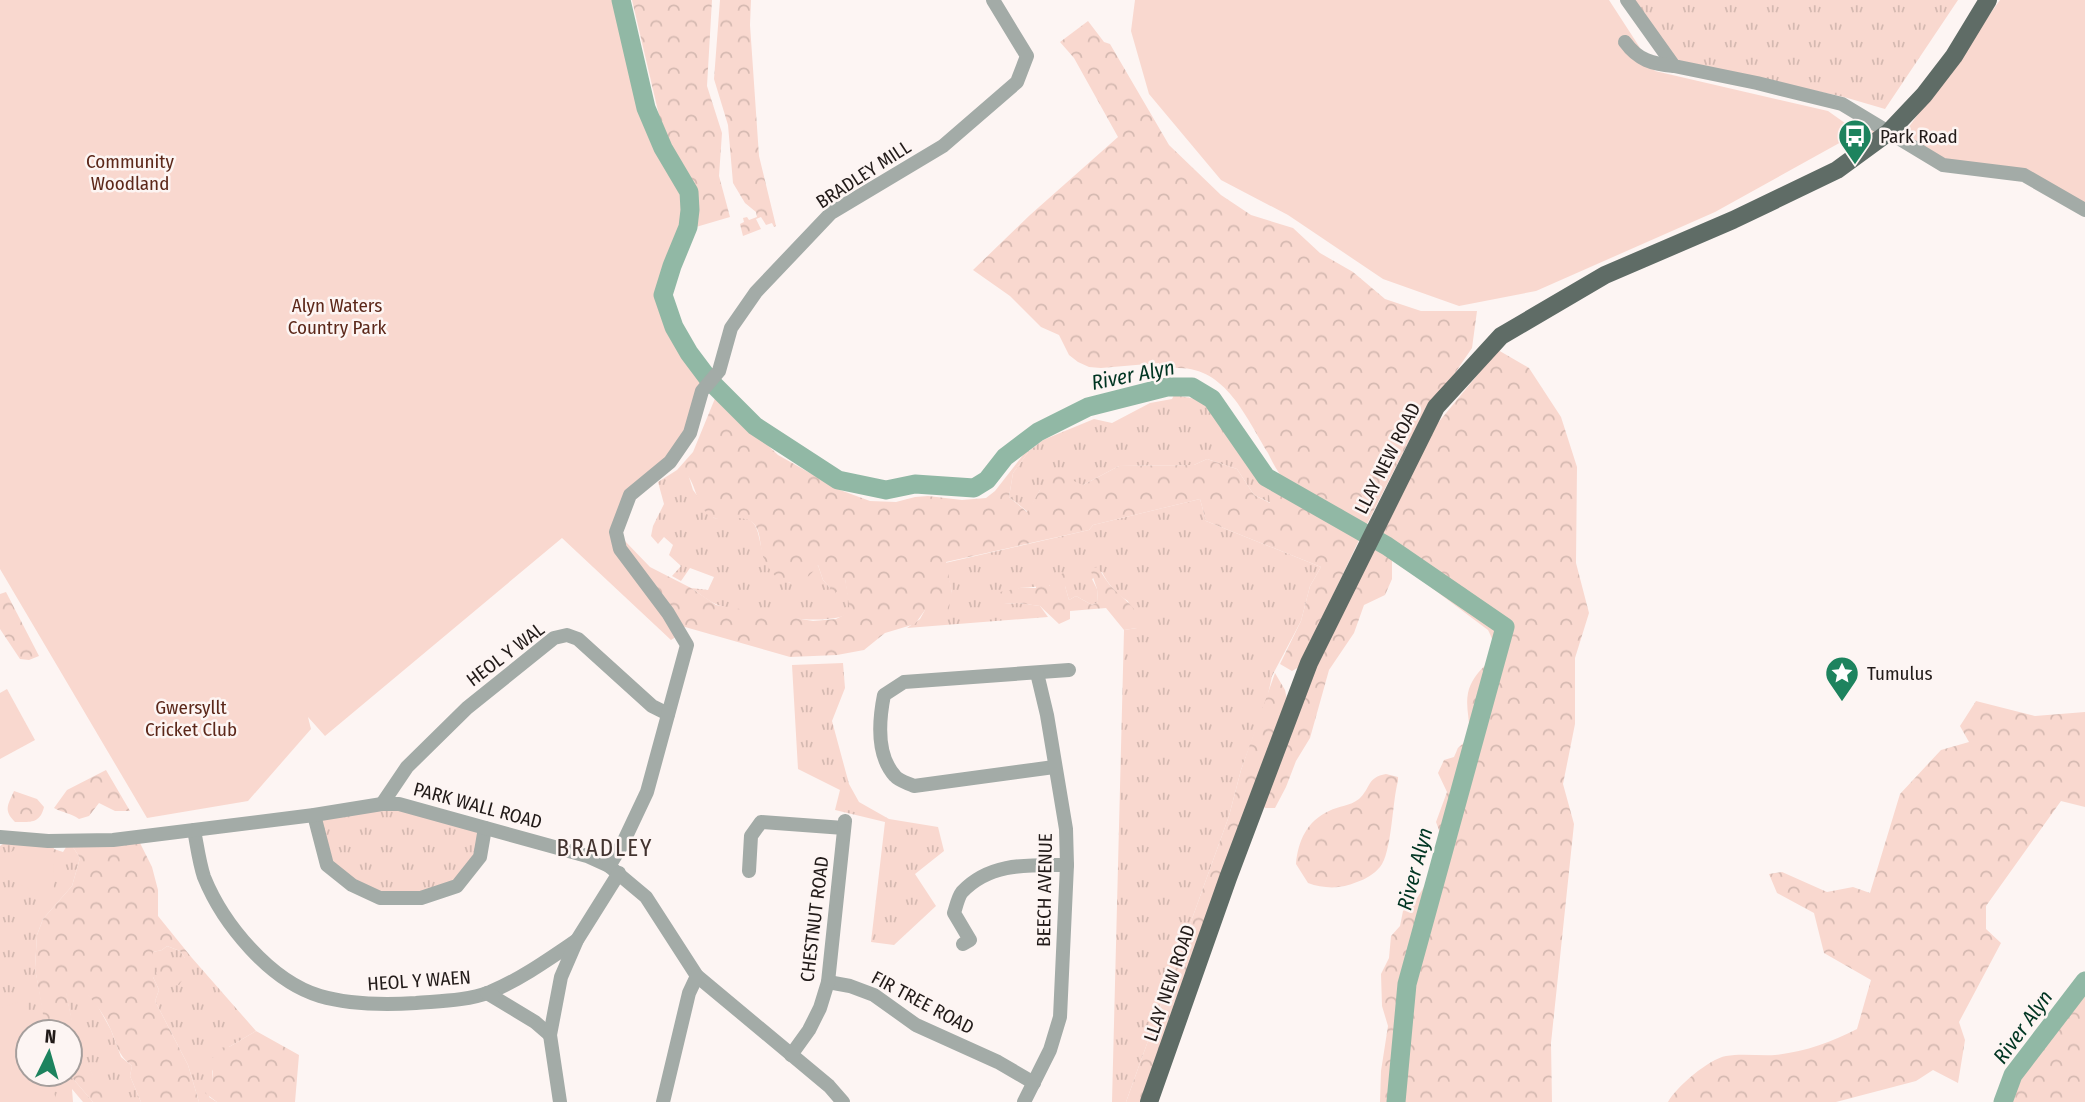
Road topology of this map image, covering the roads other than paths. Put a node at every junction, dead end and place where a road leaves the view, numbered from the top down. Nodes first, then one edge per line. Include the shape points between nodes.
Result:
1 (993, 0) edge
2 (1627, 0) edge
3 (1988, 0) edge
4 (1625, 42) dead end
5 (1674, 66) junction
6 (1889, 132) junction
7 (2085, 210) edge
8 (1069, 670) dead end
9 (1037, 673) junction
10 (668, 714) junction
11 (1054, 767) junction
12 (382, 804) junction
13 (314, 815) junction
14 (485, 828) junction
15 (194, 830) junction
16 (0, 838) edge
17 (1067, 865) junction
18 (751, 868) dead end
19 (614, 870) junction
20 (577, 940) junction
21 (970, 940) dead end
22 (696, 976) junction
23 (828, 982) junction
24 (487, 993) junction
25 (550, 1035) junction
26 (791, 1055) junction
27 (1034, 1083) junction
28 (1029, 1101) edge
29 (560, 1102) edge
30 (663, 1102) edge
31 (843, 1102) edge
32 (1149, 1102) edge

1 - 10 street, BRADLEY MILL via 1027,56 1017,82 943,146 831,212 756,292 731,328 719,371 702,391 690,433 670,462 630,495 616,532 620,549 687,645
2 - 5 street
3 - 6 main road, LLAY NEW ROAD via 1954,56
4 - 5 street via 1634,54 1653,64
5 - 6 street via 1842,104
6 - 7 street via 1943,165 2024,175
6 - 32 main road, LLAY NEW ROAD via 1837,170 1605,275 1501,336 1436,407 1309,663
8 - 9 street
9 - 11 street, BEECH AVENUE
9 - 11 street via 904,682 884,695 879,720 884,759 896,778 915,786
10 - 12 street, HEOL Y WAL via 652,706 578,639 567,635 554,638 467,708 407,767
10 - 19 street via 647,792
11 - 17 street, BEECH AVENUE via 1066,829
12 - 13 street, PARK WALL ROAD
12 - 14 street, PARK WALL ROAD via 400,804
13 - 14 street via 327,865 352,885 380,898 421,898 457,886 480,857
13 - 15 street, PARK WALL ROAD
14 - 19 street, PARK WALL ROAD via 576,852
15 - 16 street, PARK WALL ROAD via 113,841
15 - 24 street, HEOL Y WAEN via 204,876 225,916 282,977 318,996 357,1003 411,1003
17 - 21 street via 991,870 960,894 954,913
17 - 27 street, BEECH AVENUE via 1060,1017
18 - 23 street, CHESTNUT ROAD via 751,836 761,822 844,825
19 - 20 street
19 - 22 street, PARK WALL ROAD via 646,897
20 - 24 street, HEOL Y WAEN
20 - 25 street via 561,977
22 - 26 street, PARK WALL ROAD
22 - 30 street
23 - 26 street, CHESTNUT ROAD via 809,1030
23 - 27 street, FIR TREE ROAD via 874,995 916,1025
24 - 25 street, HEOL Y WAEN
25 - 29 street
26 - 31 street, PARK WALL ROAD
27 - 28 street, BEECH AVENUE

